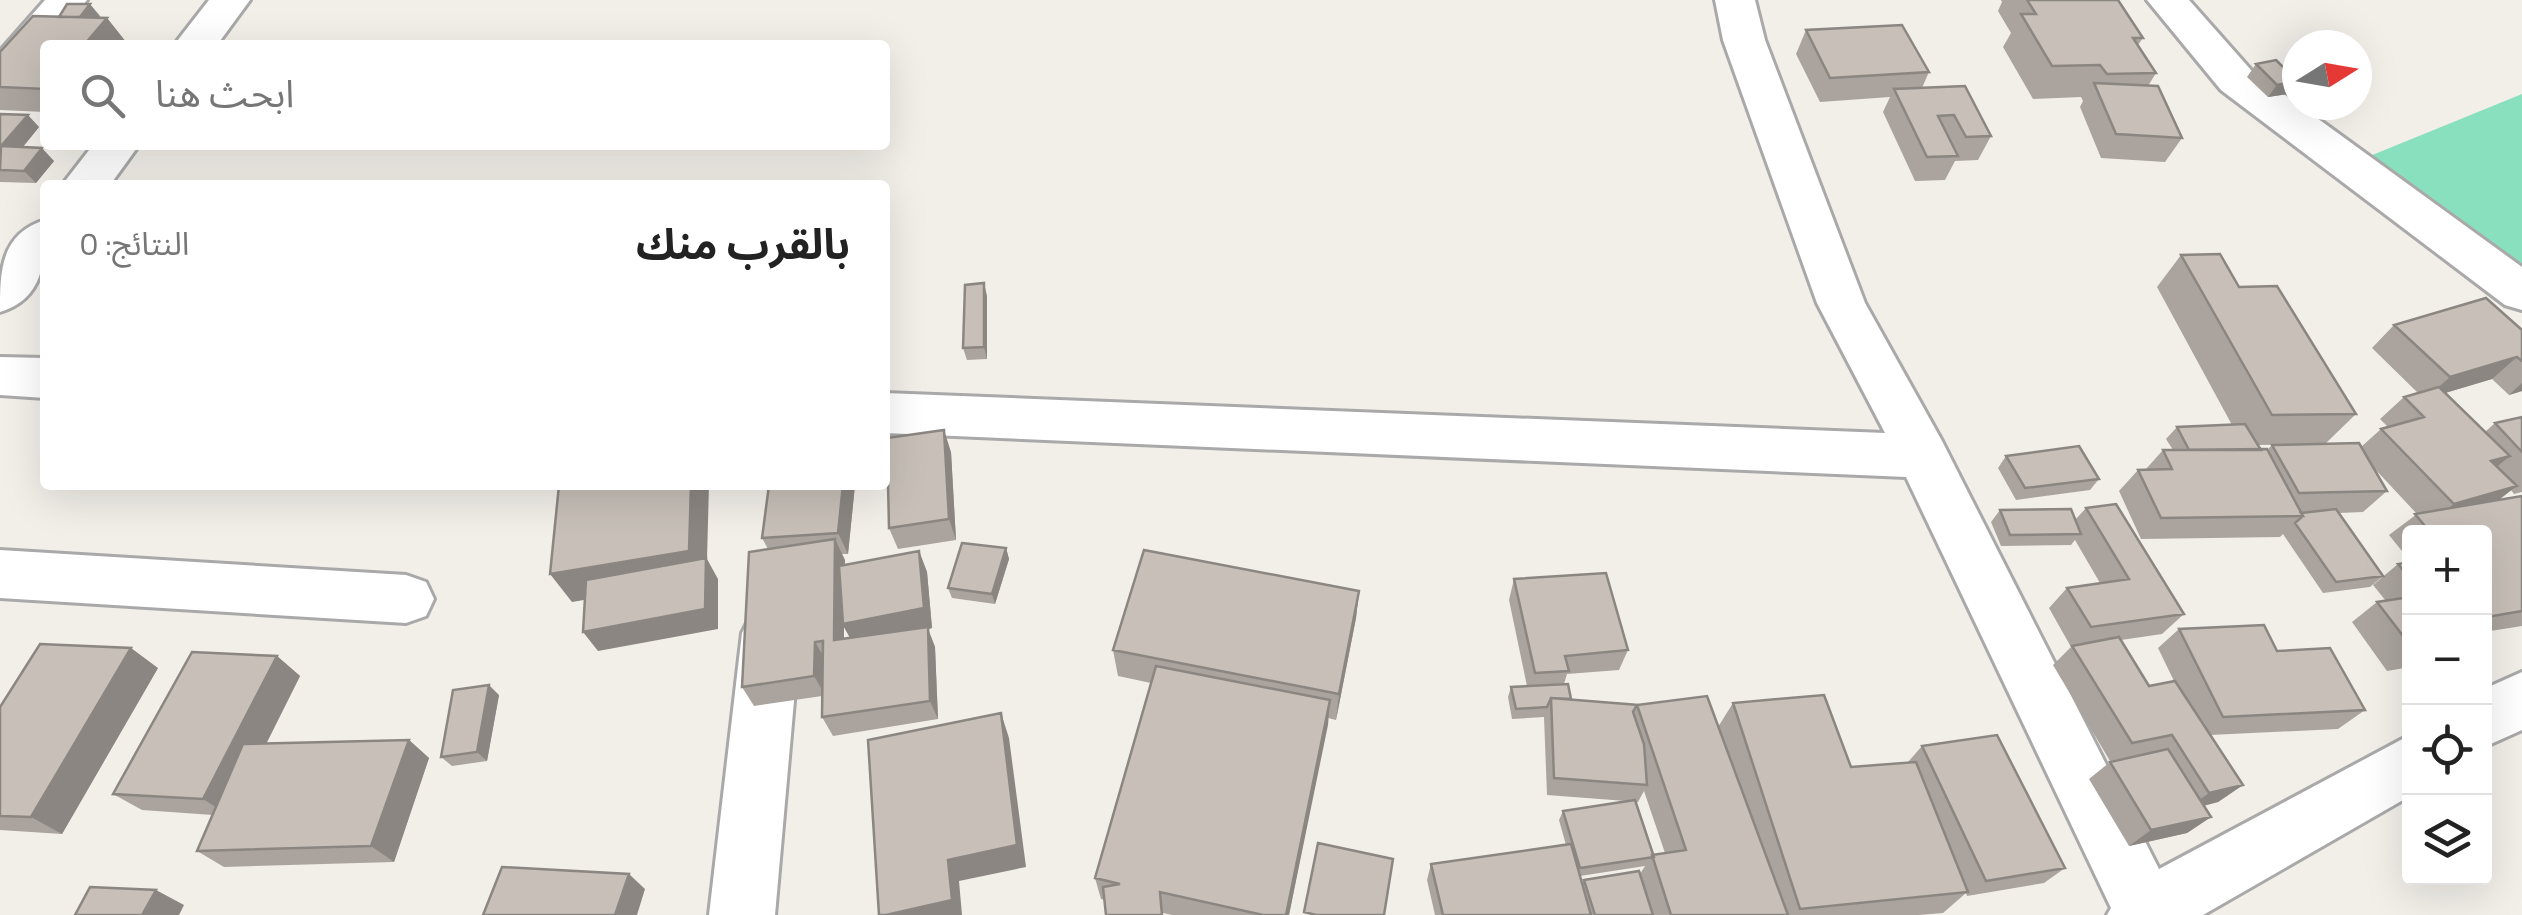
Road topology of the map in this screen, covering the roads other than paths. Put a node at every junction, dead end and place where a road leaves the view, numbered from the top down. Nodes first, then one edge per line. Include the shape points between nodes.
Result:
1 (67, 0) edge
2 (230, 0) edge
3 (1736, 0) edge
4 (2168, 0) edge
5 (199, 40) edge
6 (0, 78) edge
7 (113, 150) edge
8 (90, 180) edge
9 (40, 243) edge
10 (2522, 292) edge
11 (0, 294) edge
12 (0, 376) edge
13 (40, 378) edge
14 (890, 413) edge
15 (1923, 456) junction
16 (0, 574) edge
17 (777, 584) edge
18 (406, 599) dead end
19 (2522, 699) edge
20 (2492, 716) edge
21 (2402, 767) edge
22 (2143, 913) edge
23 (742, 915) edge

1 - 6 street
2 - 5 street
3 - 15 street via 1744,40 1841,303
4 - 10 street via 2236,80
7 - 8 street
9 - 11 street
12 - 13 street
14 - 15 street
15 - 22 street
16 - 18 street
17 - 23 street
19 - 20 street
21 - 22 street

